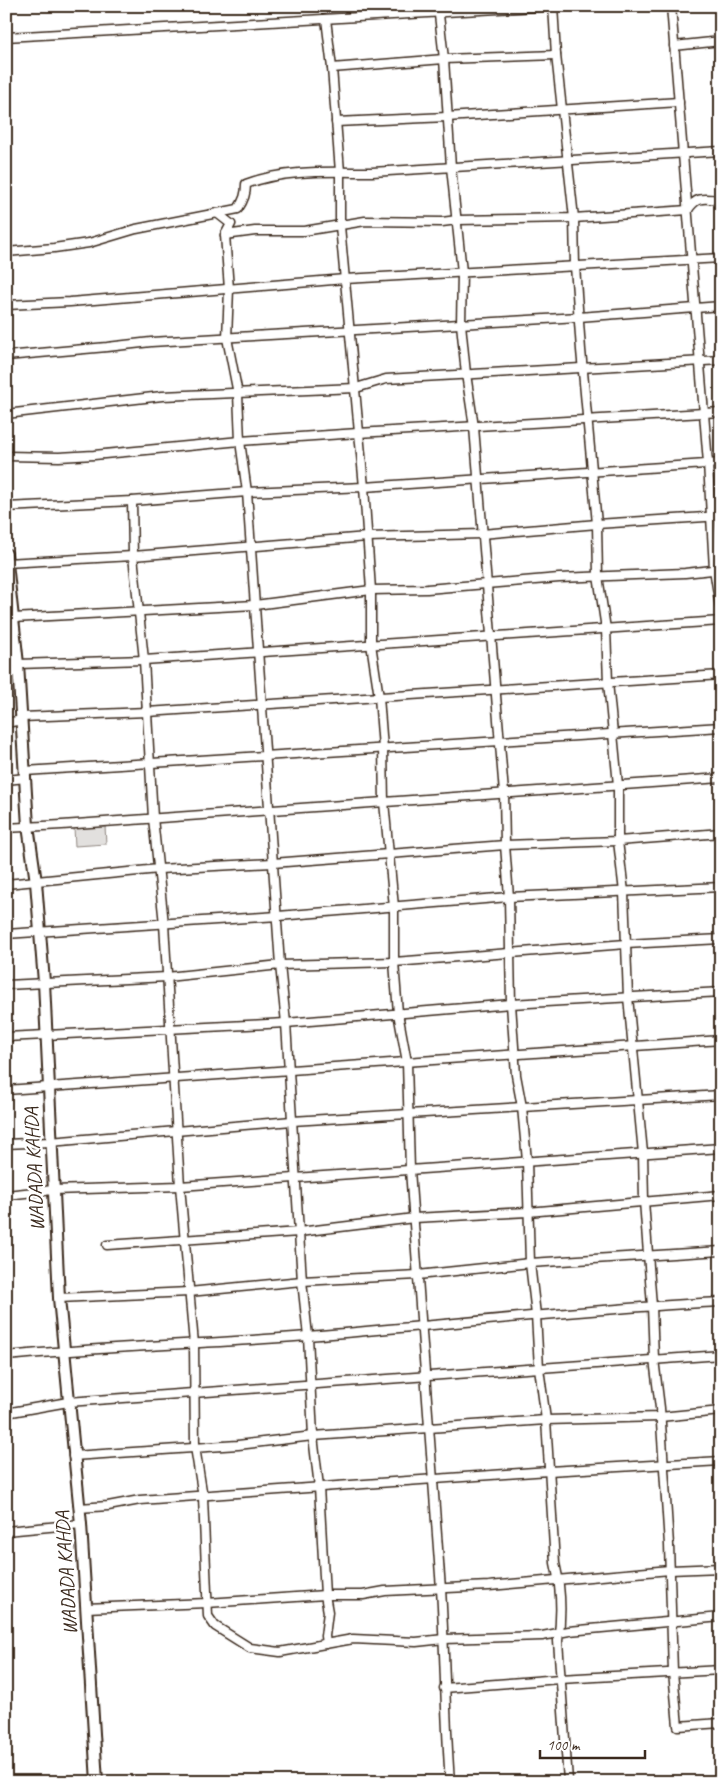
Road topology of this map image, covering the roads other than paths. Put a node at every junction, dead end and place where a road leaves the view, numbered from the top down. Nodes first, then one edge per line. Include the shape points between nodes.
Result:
1 (553, 6) edge
2 (671, 6) edge
3 (438, 9) edge
4 (326, 19) junction
5 (6, 37) edge
6 (721, 41) edge
7 (674, 46) junction
8 (556, 55) junction
9 (444, 59) junction
10 (332, 68) junction
11 (679, 102) junction
12 (563, 110) junction
13 (447, 117) junction
14 (336, 122) junction
15 (721, 151) edge
16 (683, 154) junction
17 (567, 160) junction
18 (451, 167) junction
19 (340, 172) junction
20 (721, 200) edge
21 (688, 210) junction
22 (217, 213) junction
23 (574, 218) junction
24 (457, 220) junction
25 (340, 226) junction
26 (225, 235) junction
27 (6, 252) edge
28 (721, 258) edge
29 (692, 259) junction
30 (575, 266) junction
31 (462, 272) junction
32 (346, 279) junction
33 (229, 289) junction
34 (6, 305) edge
35 (721, 306) edge
36 (696, 308) junction
37 (579, 317) junction
38 (461, 324) junction
39 (349, 329) junction
40 (227, 338) junction
41 (6, 356) edge
42 (721, 360) edge
43 (700, 362) junction
44 (583, 369) junction
45 (466, 374) junction
46 (356, 388) junction
47 (238, 394) junction
48 (721, 412) edge
49 (704, 413) junction
50 (6, 414) edge
51 (586, 420) junction
52 (474, 426) junction
53 (358, 433) junction
54 (240, 441) junction
55 (6, 456) edge
56 (721, 462) edge
57 (708, 463) junction
58 (591, 471) junction
59 (478, 479) junction
60 (364, 487) junction
61 (247, 492) junction
62 (132, 501) junction
63 (6, 507) edge
64 (710, 516) junction
65 (721, 516) edge
66 (597, 524) junction
67 (482, 534) junction
68 (367, 537) junction
69 (251, 546) junction
70 (6, 554) edge
71 (133, 556) junction
72 (7, 563) edge
73 (718, 569) edge
74 (598, 576) junction
75 (486, 585) junction
76 (371, 590) junction
77 (255, 605) junction
78 (140, 613) junction
79 (721, 614) edge
80 (11, 620) edge
81 (721, 621) edge
82 (606, 629) junction
83 (491, 638) junction
84 (371, 644) junction
85 (259, 652) junction
86 (144, 660) junction
87 (19, 668) junction
88 (6, 673) edge
89 (721, 675) edge
90 (608, 682) junction
91 (496, 689) junction
92 (379, 697) junction
93 (262, 704) junction
94 (147, 712) junction
95 (22, 719) junction
96 (6, 723) edge
97 (721, 727) edge
98 (612, 734) junction
99 (500, 741) junction
100 (383, 748) junction
101 (265, 756) junction
102 (149, 763) junction
103 (26, 775) junction
104 (721, 778) edge
105 (6, 780) edge
106 (618, 785) junction
107 (504, 794) junction
108 (384, 802) junction
109 (269, 810) junction
110 (153, 818) junction
111 (28, 826) junction
112 (6, 828) edge
113 (721, 833) edge
114 (618, 840) junction
115 (505, 845) junction
116 (390, 853) junction
117 (273, 863) junction
118 (159, 869) junction
119 (36, 882) junction
120 (6, 884) edge
121 (721, 887) edge
122 (624, 892) junction
123 (509, 897) junction
124 (394, 907) junction
125 (278, 916) junction
126 (164, 924) junction
127 (39, 932) junction
128 (6, 934) edge
129 (721, 939) edge
130 (626, 944) junction
131 (510, 952) junction
132 (394, 962) junction
133 (280, 965) junction
134 (168, 977) junction
135 (44, 982) junction
136 (6, 985) edge
137 (721, 992) edge
138 (628, 997) junction
139 (511, 1004) junction
140 (398, 1013) junction
141 (286, 1023) junction
142 (170, 1029) junction
143 (46, 1035) junction
144 (6, 1037) edge
145 (721, 1040) edge
146 (632, 1046) junction
147 (515, 1054) junction
148 (407, 1062) junction
149 (288, 1070) junction
150 (173, 1079) junction
151 (48, 1087) junction
152 (6, 1090) edge
153 (721, 1095) edge
154 (638, 1100) junction
155 (522, 1107) junction
156 (409, 1115) junction
157 (292, 1121) junction
158 (176, 1131) junction
159 (50, 1142) junction
160 (6, 1144) edge
161 (721, 1148) edge
162 (643, 1153) junction
163 (527, 1161) junction
164 (410, 1170) junction
165 (295, 1178) junction
166 (180, 1186) junction
167 (53, 1190) junction
168 (6, 1194) edge
169 (721, 1195) edge
170 (644, 1201) junction
171 (528, 1212) junction
172 (414, 1218) junction
173 (299, 1232) junction
174 (185, 1238) junction
175 (107, 1245) dead end
176 (721, 1250) edge
177 (648, 1254) junction
178 (530, 1263) junction
179 (418, 1275) junction
180 (302, 1281) junction
181 (189, 1292) junction
182 (59, 1298) junction
183 (721, 1302) edge
184 (652, 1306) junction
185 (536, 1315) junction
186 (422, 1325) junction
187 (308, 1336) junction
188 (194, 1344) junction
189 (63, 1350) junction
190 (721, 1355) edge
191 (6, 1356) edge
192 (654, 1359) junction
193 (539, 1368) junction
194 (425, 1376) junction
195 (310, 1384) junction
196 (195, 1393) junction
197 (68, 1402) junction
198 (721, 1411) edge
199 (6, 1413) edge
200 (660, 1417) junction
201 (546, 1420) junction
202 (429, 1428) junction
203 (313, 1436) junction
204 (195, 1447) junction
205 (73, 1456) junction
206 (721, 1461) edge
207 (662, 1464) junction
208 (548, 1471) junction
209 (432, 1480) junction
210 (319, 1487) junction
211 (203, 1497) junction
212 (79, 1508) junction
213 (81, 1524) junction
214 (6, 1531) edge
215 (721, 1568) edge
216 (670, 1570) junction
217 (559, 1580) junction
218 (441, 1589) junction
219 (325, 1595) junction
220 (207, 1603) junction
221 (86, 1608) junction
222 (721, 1617) edge
223 (672, 1622) junction
224 (559, 1634) junction
225 (444, 1639) junction
226 (326, 1644) junction
227 (721, 1670) edge
228 (673, 1672) junction
229 (560, 1679) junction
230 (444, 1688) junction
231 (721, 1723) edge
232 (568, 1781) edge
233 (98, 1782) edge
234 (450, 1782) edge

1 - 3 street
1 - 8 street
2 - 7 street
3 - 4 street
3 - 9 street
4 - 5 street
4 - 10 street
6 - 7 street
7 - 11 street
8 - 9 street
8 - 12 street
9 - 10 street
9 - 13 street
10 - 14 street
11 - 12 street
11 - 16 street
12 - 13 street
12 - 17 street
13 - 14 street
13 - 18 street
14 - 19 street
15 - 16 street
16 - 17 street
16 - 21 street
17 - 18 street
17 - 23 street
18 - 19 street
18 - 24 street
19 - 22 street via 260,178 246,184 244,202 238,208
19 - 25 street
20 - 21 street via 701,198
21 - 23 street
21 - 29 street
22 - 26 street via 231,224
22 - 27 street via 136,229 89,243
23 - 24 street
23 - 30 street
24 - 25 street via 365,222
24 - 31 street
25 - 26 street
25 - 32 street
26 - 33 street
28 - 29 street
29 - 30 street
29 - 36 street
30 - 31 street
30 - 37 street
31 - 32 street
31 - 38 street
32 - 33 street
32 - 39 street
33 - 34 street
33 - 40 street
35 - 36 street
36 - 37 street
36 - 43 street
37 - 38 street
37 - 44 street
38 - 39 street
38 - 45 street
39 - 40 street
39 - 46 street
40 - 41 street
40 - 47 street
42 - 43 street
43 - 44 street
43 - 49 street
44 - 45 street
44 - 51 street
45 - 46 street via 386,380
45 - 52 street
46 - 47 street
46 - 53 street
47 - 50 street via 162,396
47 - 54 street
48 - 49 street
49 - 51 street
49 - 57 street
51 - 52 street
51 - 58 street
52 - 53 street
52 - 59 street
53 - 54 street
53 - 60 street
54 - 55 street via 94,455
54 - 61 street
56 - 57 street
57 - 58 street
57 - 64 street
58 - 59 street
58 - 66 street
59 - 60 street
59 - 67 street
60 - 61 street
60 - 68 street
61 - 62 street
61 - 69 street
62 - 63 street
62 - 71 street
64 - 65 street
64 - 66 street
64 - 73 street
66 - 67 street
66 - 74 street
67 - 68 street
67 - 75 street
68 - 69 street
68 - 76 street
69 - 71 street
69 - 77 street
70 - 72 main road, WADADA KAHDA
71 - 72 street
71 - 78 street
72 - 80 main road, WADADA KAHDA
73 - 74 street
73 - 79 street
74 - 75 street
74 - 82 street
75 - 76 street
75 - 83 street
76 - 77 street
76 - 84 street
77 - 78 street
77 - 85 street
78 - 80 street
78 - 86 street
80 - 87 main road, WADADA KAHDA
81 - 82 street
82 - 83 street
82 - 90 street
83 - 84 street
83 - 91 street
84 - 85 street
84 - 92 street
85 - 86 street
85 - 93 street
86 - 87 street
86 - 94 street
87 - 88 street
87 - 95 main road, WADADA KAHDA
89 - 90 street
90 - 91 street
90 - 98 street
91 - 92 street
91 - 99 street
92 - 93 street
92 - 100 street
93 - 94 street
93 - 101 street
94 - 95 street
94 - 102 street
95 - 96 street
95 - 103 main road, WADADA KAHDA
97 - 98 street
98 - 99 street
98 - 106 street
99 - 100 street
99 - 107 street
100 - 101 street
100 - 108 street
101 - 102 street
101 - 109 street
102 - 103 street
102 - 110 street
103 - 105 street
103 - 111 main road, WADADA KAHDA
104 - 106 street
106 - 107 street
106 - 114 street
107 - 108 street
107 - 115 street
108 - 109 street
108 - 116 street
109 - 110 street
109 - 117 street
110 - 111 street
110 - 118 street
111 - 112 street
111 - 119 main road, WADADA KAHDA
113 - 114 street
114 - 115 street
114 - 122 street
115 - 116 street
115 - 123 street
116 - 117 street
116 - 124 street
117 - 118 street
117 - 125 street
118 - 119 street
118 - 126 street
119 - 120 street
119 - 127 main road, WADADA KAHDA
121 - 122 street
122 - 123 street
122 - 130 street
123 - 124 street
123 - 131 street
124 - 125 street
124 - 132 street
125 - 126 street
125 - 133 street
126 - 127 street
126 - 134 street
127 - 128 street
127 - 135 main road, WADADA KAHDA
129 - 130 street
130 - 131 street
130 - 138 street
131 - 132 street
131 - 139 street
132 - 133 street
132 - 140 street
133 - 134 street
133 - 141 street
134 - 135 street
134 - 142 street
135 - 136 street
135 - 143 main road, WADADA KAHDA
137 - 138 street
138 - 139 street
138 - 146 street
139 - 140 street
139 - 147 street
140 - 141 street
140 - 148 street
141 - 142 street
141 - 149 street
142 - 143 street
142 - 150 street
143 - 144 street
143 - 151 main road, WADADA KAHDA
145 - 146 street
146 - 147 street
146 - 154 street
147 - 148 street
147 - 155 street
148 - 149 street
148 - 156 street
149 - 150 street
149 - 157 street
150 - 151 street
150 - 158 street
151 - 152 street
151 - 159 main road, WADADA KAHDA
153 - 154 street
154 - 155 street
154 - 162 street
155 - 156 street
155 - 163 street
156 - 157 street
156 - 164 street
157 - 158 street
157 - 165 street
158 - 159 street
158 - 166 street
159 - 160 street
159 - 167 main road, WADADA KAHDA
161 - 162 street
162 - 163 street
162 - 170 street
163 - 164 street
163 - 171 street
164 - 165 street
164 - 172 street
165 - 166 street
165 - 173 street
166 - 167 street
166 - 174 street
167 - 168 street
167 - 182 main road, WADADA KAHDA
169 - 170 street
170 - 171 street
170 - 177 street
171 - 172 street
171 - 178 street
172 - 173 street
172 - 179 street
173 - 174 street
173 - 180 street
174 - 175 street
174 - 181 street
176 - 177 street
177 - 178 street
177 - 184 street
178 - 179 street
178 - 185 street
179 - 180 street
179 - 186 street
180 - 181 street
180 - 187 street
181 - 182 street
181 - 188 street
182 - 189 main road, WADADA KAHDA
183 - 184 street
184 - 185 street
184 - 192 street
185 - 186 street
185 - 193 street
186 - 187 street
186 - 194 street
187 - 188 street
187 - 195 street
188 - 189 street
188 - 196 street
189 - 191 street
189 - 197 main road, WADADA KAHDA
190 - 192 street
192 - 193 street
192 - 200 street
193 - 194 street
193 - 201 street
194 - 195 street
194 - 202 street
195 - 196 street
195 - 203 street
196 - 197 street
196 - 204 street
197 - 199 street
197 - 205 main road, WADADA KAHDA
198 - 200 street
200 - 201 street
200 - 207 street
201 - 202 street
201 - 208 street
202 - 203 street
202 - 209 street
203 - 204 street
203 - 210 street
204 - 205 street
204 - 211 street
205 - 212 main road, WADADA KAHDA
206 - 207 street
207 - 208 street
207 - 216 street
208 - 209 street
208 - 217 street
209 - 210 street
209 - 218 street
210 - 211 street
210 - 219 street
211 - 212 street via 140,1500
211 - 220 street
212 - 213 main road, WADADA KAHDA
213 - 214 street
213 - 221 main road, WADADA KAHDA
215 - 216 street
216 - 217 street
216 - 223 street
217 - 218 street
217 - 224 street
218 - 219 street
218 - 225 street
219 - 220 street
219 - 226 street via 328,1612
220 - 221 street
220 - 226 street via 208,1616 215,1626 250,1648 280,1652
221 - 233 main road, WADADA KAHDA
222 - 223 street
223 - 224 street
223 - 228 street
224 - 225 street
224 - 229 street
225 - 226 street via 416,1642 353,1639
225 - 230 street
227 - 228 street
228 - 229 street
228 - 231 street via 678,1726
229 - 230 street
229 - 232 street
230 - 234 street

